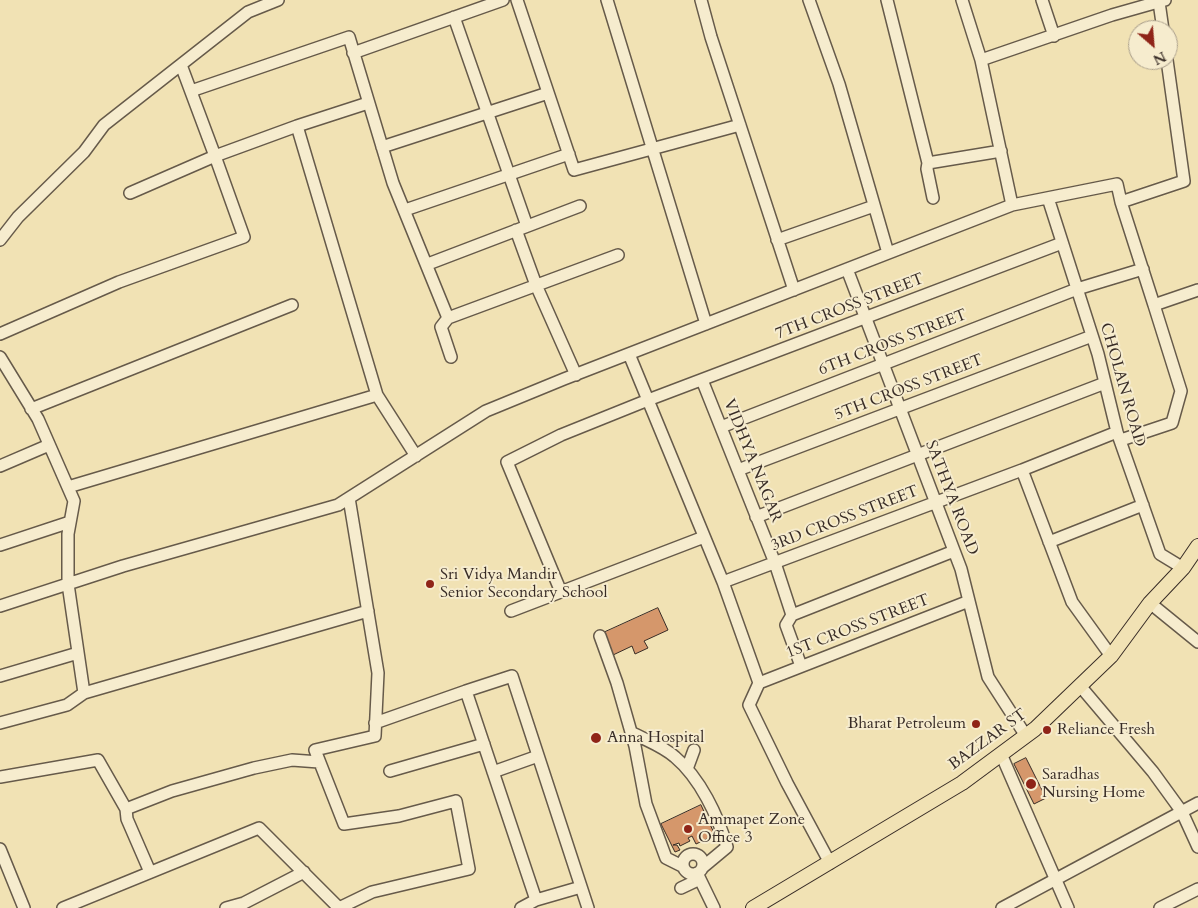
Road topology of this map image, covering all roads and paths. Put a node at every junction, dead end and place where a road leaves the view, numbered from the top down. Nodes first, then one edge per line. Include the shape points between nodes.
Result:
1 (278, 0) edge
2 (503, 0) edge
3 (517, 0) edge
4 (607, 0) edge
5 (701, 0) edge
6 (809, 0) edge
7 (887, 0) edge
8 (962, 0) edge
9 (1042, 0) edge
10 (1121, 0) edge
11 (1162, 1) edge
12 (1126, 12) junction
13 (454, 17) junction
14 (1162, 20) edge
15 (1054, 36) junction
16 (353, 53) junction
17 (981, 60) junction
18 (182, 64) junction
19 (1168, 70) edge
20 (191, 90) junction
21 (548, 93) junction
22 (368, 102) junction
23 (487, 112) junction
24 (740, 125) junction
25 (297, 126) junction
26 (382, 147) junction
27 (652, 148) junction
28 (1001, 151) junction
29 (569, 154) junction
30 (215, 156) junction
31 (928, 163) junction
32 (509, 175) junction
33 (130, 193) dead end
34 (933, 198) dead end
35 (1048, 198) junction
36 (1121, 202) junction
37 (1012, 205) junction
38 (580, 206) dead end
39 (874, 206) junction
40 (405, 210) junction
41 (527, 226) junction
42 (516, 230) junction
43 (0, 240) edge
44 (777, 240) junction
45 (1062, 243) junction
46 (888, 254) junction
47 (618, 255) dead end
48 (428, 264) junction
49 (847, 269) junction
50 (1143, 269) junction
51 (536, 285) junction
52 (1077, 288) junction
53 (794, 290) junction
54 (1198, 290) edge
55 (292, 305) dead end
56 (1154, 305) junction
57 (448, 318) junction
58 (865, 319) junction
59 (706, 324) junction
60 (0, 334) edge
61 (1092, 336) junction
62 (629, 354) junction
63 (0, 357) edge
64 (451, 357) dead end
65 (883, 365) junction
66 (4, 370) edge
67 (576, 374) junction
68 (702, 380) junction
69 (1105, 383) junction
70 (377, 395) junction
71 (648, 400) junction
72 (31, 408) junction
73 (900, 410) junction
74 (721, 427) junction
75 (1119, 436) junction
76 (49, 445) junction
77 (917, 455) junction
78 (416, 456) junction
79 (0, 466) edge
80 (738, 470) junction
81 (1022, 470) junction
82 (68, 487) junction
83 (349, 498) junction
84 (935, 503) junction
85 (1143, 505) junction
86 (756, 517) junction
87 (70, 522) junction
88 (704, 536) junction
89 (1049, 542) junction
90 (0, 545) edge
91 (1198, 546) edge
92 (954, 551) junction
93 (774, 563) junction
94 (1183, 568) junction
95 (723, 582) junction
96 (68, 584) junction
97 (561, 592) junction
98 (969, 601) junction
99 (1150, 603) junction
100 (0, 606) edge
101 (368, 611) junction
102 (511, 611) dead end
103 (792, 615) junction
104 (600, 636) dead end
105 (1198, 642) edge
106 (78, 653) junction
107 (1111, 656) junction
108 (801, 666) junction
109 (0, 676) edge
110 (758, 683) junction
111 (1081, 686) junction
112 (466, 691) junction
113 (84, 693) junction
114 (0, 723) edge
115 (375, 723) junction
116 (631, 732) junction
117 (1026, 736) junction
118 (484, 744) junction
119 (694, 750) dead end
120 (1001, 754) junction
121 (538, 756) junction
122 (319, 762) junction
123 (687, 769) junction
124 (390, 771) dead end
125 (493, 772) junction
126 (0, 777) edge
127 (1198, 804) edge
128 (126, 809) junction
129 (1182, 812) junction
130 (1198, 847) edge
131 (0, 849) edge
132 (829, 863) junction
133 (682, 866) junction
134 (150, 872) junction
135 (304, 872) junction
136 (700, 873) junction
137 (1056, 879) junction
138 (581, 887) junction
139 (681, 888) dead end
140 (1198, 888) edge
141 (536, 900) junction
142 (24, 908) edge
143 (63, 908) edge
144 (226, 908) edge
145 (339, 908) edge
146 (521, 908) edge
147 (588, 908) edge
148 (714, 908) edge
149 (753, 908) edge
150 (1002, 908) edge
151 (1068, 908) edge
152 (1160, 908) edge

1 - 18 street via 248,12
2 - 13 street
3 - 21 street
4 - 27 street
5 - 24 street
6 - 39 street
7 - 31 street
8 - 17 street
9 - 15 street
10 - 12 street
11 - 12 street
11 - 14 street
12 - 15 street
13 - 16 street
13 - 23 street
15 - 17 street
16 - 20 street via 349,37
16 - 22 street
17 - 28 street
18 - 20 street
18 - 43 street via 104,125 84,152 18,217
19 - 36 street via 1184,181
20 - 30 street
21 - 23 street
21 - 29 street
22 - 25 street
22 - 26 street
23 - 26 street
23 - 32 street
24 - 27 street
24 - 44 street
25 - 30 street
25 - 70 street
26 - 40 street
27 - 29 street via 574,170
27 - 59 street
28 - 31 street
28 - 37 street
29 - 32 street
30 - 33 street
30 - 60 street via 244,237 119,282
31 - 34 street via 926,169
32 - 40 street
32 - 41 street
35 - 36 street via 1117,184
35 - 37 street
35 - 45 street, CHOLAN ROAD
36 - 50 street
37 - 46 street
38 - 41 street
39 - 44 street
39 - 46 street
40 - 48 street
41 - 42 street
42 - 48 street
42 - 51 street
44 - 53 street
45 - 52 street, CHOLAN ROAD
45 - 58 street, 7TH CROSS STREET
46 - 49 street
47 - 51 street
48 - 57 street
49 - 53 street
49 - 58 street, SATHYA ROAD
50 - 52 street, 6TH CROSS STREET
50 - 56 street
51 - 57 street
51 - 67 street
52 - 61 street, CHOLAN ROAD
52 - 65 street, 6TH CROSS STREET
53 - 59 street
54 - 56 street
55 - 72 street
56 - 75 street, 3RD CROSS STREET via 1181,391 1172,423
57 - 64 street via 441,327
58 - 65 street, SATHYA ROAD
58 - 68 street, 7TH CROSS STREET
59 - 62 street
61 - 69 street, CHOLAN ROAD
61 - 73 street, 5TH CROSS STREET
62 - 67 street
62 - 71 street
63 - 66 street
65 - 73 street, SATHYA ROAD
65 - 74 street, 6TH CROSS STREET
66 - 72 street
67 - 78 street via 486,411
68 - 71 street, 7TH CROSS STREET
68 - 74 street, VIDHYA NAGAR
69 - 75 street, CHOLAN ROAD
69 - 77 street
70 - 78 street
70 - 82 street
71 - 88 street
71 - 97 street, 7TH CROSS STREET via 562,435 507,462
72 - 76 street
73 - 77 street, SATHYA ROAD
73 - 80 street, 5TH CROSS STREET
74 - 80 street, VIDHYA NAGAR
75 - 81 street, 3RD CROSS STREET
75 - 85 street, CHOLAN ROAD
76 - 79 street
76 - 82 street
77 - 84 street, SATHYA ROAD
77 - 86 street
78 - 83 street
80 - 86 street, VIDHYA NAGAR
81 - 84 street, 3RD CROSS STREET
81 - 89 street
82 - 87 street via 74,501
83 - 96 street via 338,505
83 - 101 street
84 - 92 street, SATHYA ROAD
84 - 93 street, 3RD CROSS STREET
85 - 89 street
85 - 94 street, CHOLAN ROAD via 1160,554
86 - 93 street, VIDHYA NAGAR
87 - 90 street
87 - 96 street
88 - 95 street
88 - 97 street
89 - 107 street via 1072,602
91 - 94 main road, BAZZAR ST
92 - 98 street, SATHYA ROAD
92 - 103 street
93 - 95 street, 3RD CROSS STREET
93 - 103 street, VIDHYA NAGAR
94 - 99 main road, BAZZAR ST
95 - 110 street
96 - 100 street
96 - 106 street
97 - 102 street
98 - 108 street, 1ST CROSS STREET
98 - 117 street, SATHYA ROAD via 988,677
99 - 105 street
99 - 107 main road, BAZZAR ST
101 - 113 street
101 - 115 street via 378,673
103 - 108 street, VIDHYA NAGAR via 786,624
104 - 116 street
106 - 109 street
106 - 113 street
107 - 111 main road, BAZZAR ST
108 - 110 street, 1ST CROSS STREET
110 - 132 street via 749,705
111 - 117 main road, BAZZAR ST
111 - 129 street
112 - 115 street
112 - 118 street
112 - 121 street via 512,676
113 - 114 street via 67,705
115 - 122 street via 375,736 315,750
116 - 123 street via 674,756
116 - 133 street via 646,804 666,858
117 - 120 main road, BAZZAR ST
118 - 124 street
118 - 125 street
119 - 123 street
120 - 132 main road, BAZZAR ST via 962,782
120 - 137 street
121 - 125 street
121 - 138 street
122 - 128 street via 292,760 254,768 172,791
122 - 145 street via 344,824 399,816 456,801 469,869 372,892
123 - 136 street via 710,806 727,847
125 - 141 street
126 - 128 street via 98,760
127 - 129 street
128 - 134 street
129 - 130 street
129 - 137 street
131 - 142 street
132 - 149 main road, BAZZAR ST
133 - 136 street via 689,874
133 - 136 street via 685,856 691,853 701,857
134 - 135 street via 259,828
134 - 143 street
135 - 144 street via 244,903
135 - 145 street
136 - 139 street
136 - 148 street
137 - 150 street
137 - 151 street
138 - 141 street
138 - 147 street
140 - 152 street
141 - 146 street

